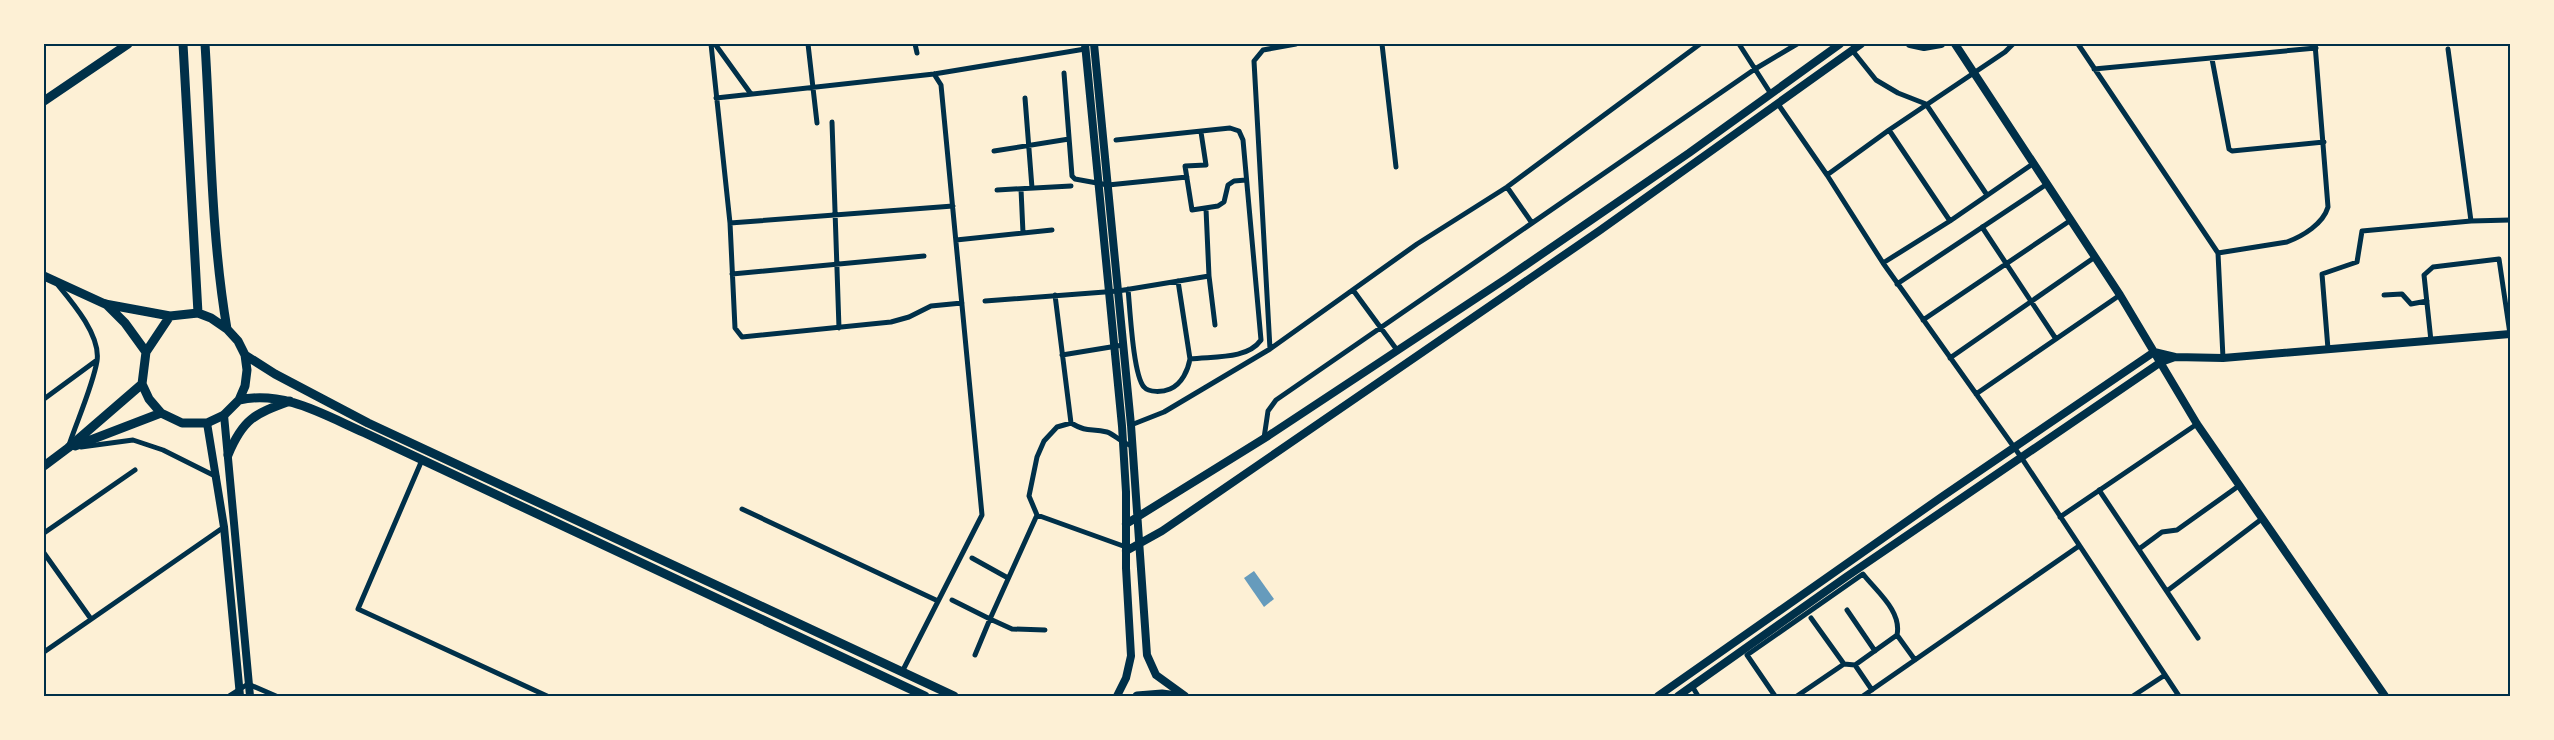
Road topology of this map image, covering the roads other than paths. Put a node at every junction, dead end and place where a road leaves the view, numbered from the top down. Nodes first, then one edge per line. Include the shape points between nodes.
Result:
1 (128, 44) edge
2 (176, 44) edge
3 (205, 44) edge
4 (713, 44) edge
5 (808, 44) edge
6 (915, 44) edge
7 (1094, 44) edge
8 (1296, 44) edge
9 (1382, 44) edge
10 (1700, 44) edge
11 (1739, 44) edge
12 (1797, 44) edge
13 (1838, 44) edge
14 (1861, 44) edge
15 (1910, 44) edge
16 (1941, 44) edge
17 (1955, 44) edge
18 (2013, 44) edge
19 (2078, 44) edge
20 (1085, 46) edge
21 (2316, 46) edge
22 (183, 48) edge
23 (2448, 49) dead end
24 (1852, 50) junction
25 (917, 53) dead end
26 (2212, 59) junction
27 (1755, 69) junction
28 (2094, 69) junction
29 (1064, 73) dead end
30 (1974, 73) junction
31 (934, 74) junction
32 (813, 87) junction
33 (751, 94) junction
34 (1771, 94) junction
35 (716, 98) junction
36 (1025, 98) dead end
37 (44, 101) edge
38 (1778, 104) junction
39 (1926, 104) junction
40 (832, 122) dead end
41 (817, 123) dead end
42 (1888, 130) junction
43 (1201, 132) junction
44 (1070, 139) junction
45 (1116, 140) dead end
46 (2324, 142) junction
47 (1030, 146) junction
48 (994, 151) dead end
49 (2034, 164) junction
50 (1396, 167) dead end
51 (1828, 175) junction
52 (1187, 177) junction
53 (1246, 180) junction
54 (2047, 184) junction
55 (1099, 185) junction
56 (1108, 185) junction
57 (1071, 186) dead end
58 (1507, 187) junction
59 (1032, 188) junction
60 (1021, 189) junction
61 (997, 190) dead end
62 (1987, 195) junction
63 (953, 206) junction
64 (1206, 209) junction
65 (836, 215) junction
66 (1950, 220) junction
67 (2071, 220) junction
68 (2510, 220) edge
69 (2471, 221) junction
70 (730, 223) junction
71 (1532, 223) junction
72 (1982, 227) junction
73 (1052, 230) dead end
74 (1023, 233) junction
75 (956, 240) junction
76 (2218, 253) junction
77 (924, 256) dead end
78 (2096, 257) junction
79 (1883, 263) junction
80 (837, 264) junction
81 (2007, 265) junction
82 (732, 274) junction
83 (44, 276) edge
84 (1208, 276) junction
85 (1178, 281) junction
86 (55, 282) junction
87 (1897, 284) junction
88 (1128, 289) junction
89 (1353, 290) junction
90 (1109, 291) junction
91 (1118, 291) junction
92 (2120, 295) junction
93 (2384, 295) dead end
94 (1055, 296) junction
95 (2508, 298) edge
96 (985, 301) dead end
97 (2427, 301) junction
98 (962, 303) junction
99 (2031, 303) junction
100 (106, 304) junction
101 (198, 313) junction
102 (170, 316) junction
103 (1923, 320) junction
104 (1214, 325) dead end
105 (839, 328) junction
106 (1380, 328) junction
107 (227, 329) junction
108 (2510, 334) edge
109 (2056, 339) junction
110 (2431, 341) junction
111 (1123, 345) junction
112 (1115, 346) junction
113 (2328, 348) junction
114 (1270, 349) junction
115 (1397, 350) junction
116 (146, 352) junction
117 (2154, 352) junction
118 (245, 355) junction
119 (1062, 355) junction
120 (2175, 357) junction
121 (1950, 358) junction
122 (2223, 358) junction
123 (1190, 359) junction
124 (97, 360) junction
125 (2161, 362) junction
126 (142, 384) junction
127 (1976, 394) junction
128 (44, 399) edge
129 (238, 400) junction
130 (290, 401) junction
131 (162, 413) junction
132 (224, 415) junction
133 (207, 423) junction
134 (1071, 423) junction
135 (2197, 424) junction
136 (1131, 425) junction
137 (1264, 438) junction
138 (1123, 444) junction
139 (1132, 446) junction
140 (68, 448) junction
141 (2014, 448) junction
142 (228, 455) junction
143 (2021, 457) junction
144 (422, 460) junction
145 (44, 466) edge
146 (135, 470) dead end
147 (217, 477) junction
148 (2240, 485) junction
149 (2100, 490) junction
150 (742, 509) dead end
151 (1036, 515) junction
152 (1137, 518) junction
153 (2060, 518) junction
154 (2263, 518) junction
155 (1126, 524) junction
156 (224, 527) junction
157 (44, 533) edge
158 (1140, 545) junction
159 (2079, 546) junction
160 (1126, 549) junction
161 (2139, 549) junction
162 (44, 553) edge
163 (972, 558) dead end
164 (1008, 578) junction
165 (2167, 591) junction
166 (952, 600) dead end
167 (938, 601) junction
168 (1847, 610) dead end
169 (1811, 618) dead end
170 (990, 619) junction
171 (91, 620) junction
172 (1045, 630) dead end
173 (1897, 635) junction
174 (2198, 638) dead end
175 (1875, 651) junction
176 (44, 652) edge
177 (975, 655) dead end
178 (1915, 660) junction
179 (1844, 664) junction
180 (1855, 666) junction
181 (902, 672) junction
182 (2165, 675) junction
183 (248, 684) junction
184 (1692, 686) junction
185 (1872, 690) junction
186 (239, 693) edge
187 (229, 696) edge
188 (250, 696) edge
189 (276, 696) edge
190 (546, 696) edge
191 (925, 696) edge
192 (954, 696) edge
193 (1117, 696) edge
194 (1137, 696) edge
195 (1177, 696) edge
196 (1185, 696) edge
197 (1658, 696) edge
198 (1678, 696) edge
199 (1698, 696) edge
200 (1775, 696) edge
201 (1797, 696) edge
202 (1863, 696) edge
203 (2132, 696) edge
204 (2179, 696) edge
205 (2385, 696) edge

1 - 37 main road
2 - 22 main road
3 - 107 main road via 218,245
4 - 33 street
4 - 35 street
5 - 32 street
6 - 25 street
7 - 56 street
8 - 114 street via 1263,50 1254,61
9 - 50 street
10 - 58 street
11 - 27 street
12 - 27 street
13 - 34 street
14 - 24 street
15 - 16 street via 1924,47
17 - 30 street
18 - 30 street
19 - 28 street
20 - 31 street
20 - 55 street
21 - 26 street
21 - 46 street
22 - 101 main road
23 - 69 street
24 - 38 street
24 - 39 street via 1876,80
26 - 28 street
26 - 46 street via 2229,149
27 - 34 street
27 - 71 street
28 - 76 street
29 - 44 street
30 - 39 street
30 - 49 street
31 - 32 street
31 - 63 street via 941,85
32 - 33 street
32 - 41 street
33 - 35 street
34 - 115 street via 1507,278
35 - 70 street
36 - 47 street
38 - 51 street
38 - 158 street
39 - 42 street
39 - 62 street
40 - 65 street
42 - 51 street
42 - 66 street
43 - 45 street
43 - 52 street via 1206,165 1185,166
43 - 53 street via 1230,128 1239,131 1243,140
44 - 47 street
44 - 55 street via 1072,176 1078,182
46 - 76 street via 2328,207 2321,220 2287,242
47 - 48 street
47 - 59 street
49 - 54 street
49 - 62 street
51 - 79 street
52 - 56 street
52 - 64 street via 1192,210
53 - 64 street via 1228,185 1224,202
53 - 123 street via 1262,340 1248,353
54 - 67 street
54 - 72 street
55 - 56 street
55 - 90 street
56 - 91 street
57 - 59 street
58 - 71 street
58 - 89 street via 1417,244
59 - 60 street
60 - 61 street
60 - 74 street
62 - 66 street
63 - 65 street
63 - 75 street
64 - 84 street
65 - 70 street
65 - 80 street
66 - 79 street
67 - 78 street
67 - 81 street
68 - 69 street
69 - 113 street via 2362,231 2357,262 2322,274
70 - 82 street
71 - 106 street
72 - 81 street
72 - 87 street
73 - 74 street
74 - 75 street
75 - 98 street
76 - 122 street
77 - 80 street
78 - 92 street
78 - 99 street
79 - 87 street
80 - 82 street
80 - 105 street
81 - 99 street
81 - 103 street
82 - 105 street via 735,328 742,337
83 - 86 main road
84 - 85 street
84 - 104 street
85 - 88 street
85 - 123 street
86 - 100 main road
86 - 124 street via 77,308 91,332
87 - 103 street
88 - 91 street
88 - 123 street via 1138,372 1144,387 1152,392 1170,389 1188,370
89 - 106 street
89 - 114 street
90 - 91 street
90 - 94 street
90 - 112 street
91 - 111 street
92 - 109 street
92 - 117 street
93 - 97 street via 2402,294 2411,304
94 - 96 street
94 - 119 street
95 - 97 street via 2500,259 2433,267 2424,275
95 - 108 street
97 - 110 street
98 - 105 street via 932,306 891,322
98 - 167 street via 982,515
99 - 109 street
99 - 121 street
100 - 102 main road
100 - 116 main road via 126,323
101 - 102 main road
101 - 107 main road
102 - 116 main road
103 - 121 street
106 - 115 street
106 - 137 street via 1271,405
107 - 118 main road
108 - 110 street
109 - 127 street
110 - 113 street
111 - 112 street
111 - 136 street
112 - 119 street
112 - 138 street
113 - 122 street
114 - 136 street via 1164,412
115 - 137 street
116 - 126 main road
117 - 120 street
117 - 125 street
117 - 141 street
118 - 129 main road via 245,386
118 - 181 main road via 368,423
119 - 134 street
120 - 122 street
120 - 125 street
121 - 127 street
124 - 128 street
124 - 140 street
125 - 135 street
125 - 143 street
126 - 131 main road via 149,399
126 - 140 main road
127 - 141 street
129 - 130 main road via 268,396
129 - 132 main road
130 - 142 main road via 249,420 237,435
130 - 144 main road
131 - 133 main road via 182,423
131 - 140 main road
132 - 133 main road
132 - 142 street
133 - 147 street
134 - 138 street via 1083,430 1110,433
134 - 151 street via 1057,427 1044,441 1036,457 1029,496
135 - 148 street
135 - 149 street
136 - 139 street
137 - 152 street
138 - 139 street
138 - 155 street
139 - 152 street
140 - 145 main road
140 - 147 street via 133,440 163,450
141 - 143 street
141 - 197 street
142 - 183 street
143 - 153 street
143 - 184 street
144 - 190 street via 358,609
144 - 191 main road
146 - 157 street
147 - 156 street
148 - 154 street
148 - 161 street via 2177,530 2162,532
149 - 153 street
149 - 161 street
150 - 167 street
151 - 160 street
151 - 164 street
152 - 155 street
152 - 158 street
153 - 159 street
154 - 165 street
154 - 205 street
155 - 160 street
156 - 171 street
156 - 186 street
158 - 160 street
158 - 196 street via 1146,655 1156,675
159 - 178 street
159 - 182 street
160 - 193 street via 1131,656 1126,678
161 - 165 street
162 - 171 street
163 - 164 street
164 - 170 street
165 - 174 street
166 - 170 street
167 - 181 street
168 - 175 street
169 - 179 street
170 - 172 street via 1012,628
170 - 177 street
171 - 176 street
173 - 175 street
173 - 178 street
173 - 200 street via 1897,616 1863,574 1746,655
175 - 180 street
178 - 185 street
179 - 180 street
179 - 201 street
180 - 185 street
181 - 192 main road
182 - 203 street
182 - 204 street
183 - 186 street
183 - 188 street
183 - 189 street
184 - 198 street
184 - 199 street
185 - 202 street
186 - 187 street
194 - 195 main road

